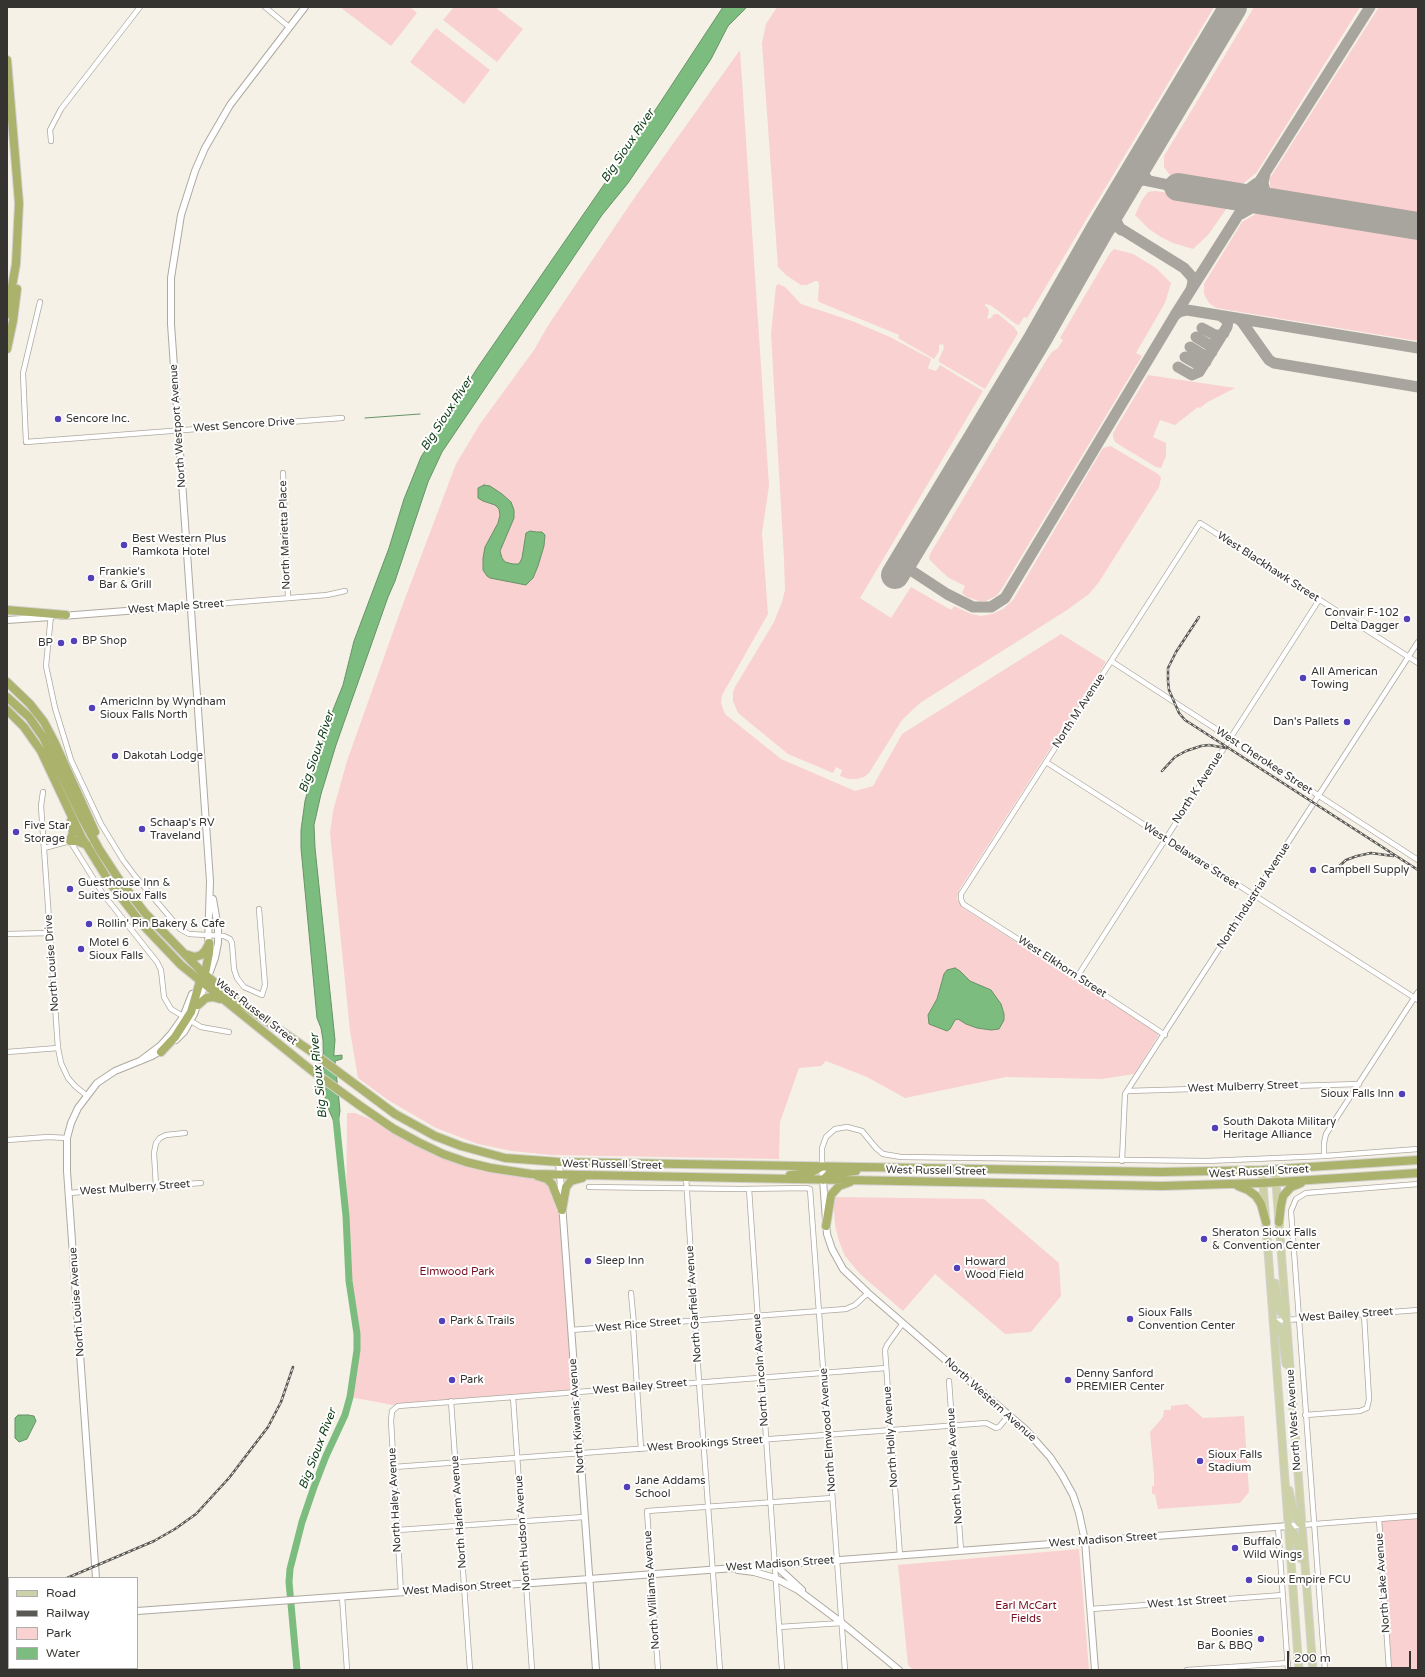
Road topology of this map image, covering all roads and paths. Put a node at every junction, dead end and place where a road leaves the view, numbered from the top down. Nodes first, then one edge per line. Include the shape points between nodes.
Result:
1 (140, 7) edge
2 (265, 7) edge
3 (304, 7) edge
4 (289, 26) junction
5 (7, 60) edge
6 (51, 141) dead end
7 (17, 253) junction
8 (40, 302) dead end
9 (7, 314) edge
10 (7, 349) edge
11 (342, 418) dead end
12 (178, 430) junction
13 (283, 473) dead end
14 (1200, 523) joint
15 (345, 591) dead end
16 (288, 598) junction
17 (1319, 600) junction
18 (190, 606) junction
19 (7, 610) edge
20 (51, 615) junction
21 (66, 615) joint
22 (7, 620) edge
23 (1418, 642) edge
24 (1408, 657) junction
25 (1111, 661) junction
26 (1418, 664) edge
27 (7, 682) edge
28 (7, 697) edge
29 (7, 710) edge
30 (1230, 739) junction
31 (1046, 762) junction
32 (43, 792) dead end
33 (1318, 795) junction
34 (69, 811) junction
35 (1165, 839) junction
36 (70, 841) junction
37 (87, 845) junction
38 (44, 848) junction
39 (1418, 860) edge
40 (118, 878) junction
41 (210, 881) junction
42 (1254, 896) junction
43 (961, 899) joint
44 (259, 909) dead end
45 (50, 932) junction
46 (7, 934) edge
47 (218, 936) junction
48 (209, 939) junction
49 (183, 953) junction
50 (1077, 977) junction
51 (203, 978) junction
52 (1418, 992) edge
53 (1416, 999) edge
54 (228, 1004) junction
55 (198, 1005) junction
56 (187, 1020) junction
57 (229, 1032) dead end
58 (1165, 1035) junction
59 (58, 1048) junction
60 (7, 1052) edge
61 (161, 1052) joint
62 (140, 1061) junction
63 (1359, 1084) junction
64 (1127, 1091) junction
65 (86, 1095) junction
66 (185, 1132) dead end
67 (67, 1138) junction
68 (7, 1140) edge
69 (1418, 1149) edge
70 (1324, 1156) junction
71 (1418, 1160) edge
72 (1122, 1161) junction
73 (559, 1162) junction
74 (822, 1166) junction
75 (892, 1168) junction
76 (1262, 1170) junction
77 (1275, 1170) junction
78 (523, 1173) junction
79 (1418, 1173) edge
80 (560, 1175) junction
81 (610, 1176) junction
82 (686, 1177) junction
83 (762, 1178) junction
84 (1328, 1179) junction
85 (823, 1180) junction
86 (874, 1180) junction
87 (201, 1183) dead end
88 (1264, 1183) junction
89 (1276, 1183) junction
90 (1418, 1184) edge
91 (1227, 1185) junction
92 (156, 1186) junction
93 (589, 1187) dead end
94 (686, 1188) junction
95 (749, 1189) junction
96 (810, 1189) joint
97 (69, 1193) junction
98 (1296, 1199) joint
99 (562, 1210) junction
100 (1266, 1222) junction
101 (1280, 1222) junction
102 (826, 1226) junction
103 (1270, 1270) junction
104 (868, 1292) junction
105 (631, 1293) dead end
106 (1418, 1310) edge
107 (819, 1311) junction
108 (1364, 1314) junction
109 (758, 1316) junction
110 (1298, 1319) junction
111 (696, 1320) junction
112 (1287, 1320) junction
113 (1273, 1321) junction
114 (904, 1323) junction
115 (633, 1325) junction
116 (571, 1330) junction
117 (886, 1368) junction
118 (824, 1373) junction
119 (761, 1377) junction
120 (949, 1381) dead end
121 (699, 1382) junction
122 (637, 1387) junction
123 (575, 1392) junction
124 (1292, 1392) junction
125 (513, 1397) junction
126 (451, 1401) junction
127 (394, 1408) joint
128 (1009, 1415) junction
129 (1305, 1415) junction
130 (953, 1426) junction
131 (891, 1431) junction
132 (828, 1435) junction
133 (766, 1440) junction
134 (704, 1444) junction
135 (641, 1449) junction
136 (580, 1454) junction
137 (518, 1458) junction
138 (456, 1464) junction
139 (394, 1467) junction
140 (1285, 1478) junction
141 (832, 1498) junction
142 (770, 1502) junction
143 (708, 1507) junction
144 (1418, 1516) edge
145 (584, 1517) junction
146 (1379, 1519) junction
147 (522, 1521) junction
148 (1314, 1524) junction
149 (1302, 1525) junction
150 (459, 1526) junction
151 (1288, 1526) junction
152 (1278, 1527) junction
153 (398, 1530) junction
154 (1085, 1541) junction
155 (961, 1551) junction
156 (900, 1556) junction
157 (837, 1560) junction
158 (774, 1564) junction
159 (722, 1568) junction
160 (713, 1569) junction
161 (1306, 1570) junction
162 (650, 1574) junction
163 (96, 1577) edge
164 (775, 1578) junction
165 (589, 1579) junction
166 (526, 1583) junction
167 (464, 1588) junction
168 (401, 1593) junction
169 (1283, 1595) junction
170 (342, 1596) junction
171 (812, 1600) junction
172 (1090, 1609) junction
173 (139, 1611) edge
174 (842, 1623) junction
175 (779, 1627) junction
176 (1288, 1663) junction
177 (347, 1670) edge
178 (470, 1670) edge
179 (532, 1670) edge
180 (596, 1670) edge
181 (658, 1670) edge
182 (720, 1670) edge
183 (782, 1670) edge
184 (845, 1670) edge
185 (899, 1670) edge
186 (1095, 1670) edge
187 (1187, 1670) edge
188 (1288, 1670) edge
189 (1300, 1670) edge
190 (1313, 1670) edge
191 (1324, 1670) edge
192 (1389, 1670) edge

1 - 6 street via 61,109 50,130
2 - 4 street
3 - 4 main road, North Westport Avenue
4 - 12 main road, North Westport Avenue via 245,83 217,126 195,171 181,215 173,258 170,300
5 - 7 highway via 19,192
7 - 9 highway
7 - 10 highway via 20,262
8 - 12 street, West Sencore Drive via 23,373 26,442
11 - 12 street, West Sencore Drive
12 - 18 main road, North Westport Avenue
13 - 16 street, North Marietta Place
14 - 17 street, West Blackhawk Street
14 - 25 street, North M Avenue
15 - 16 street, West Maple Street via 332,595
16 - 18 street, West Maple Street
17 - 24 street, West Blackhawk Street
17 - 30 street, North K Avenue
18 - 21 main road, West Maple Street
18 - 41 main road, North Westport Avenue
19 - 20 highway
20 - 21 highway
20 - 22 main road
20 - 48 street, West Russell Street via 46,661 47,678 63,735 93,809 123,860 180,929
23 - 24 street, North Industrial Avenue
24 - 26 street, West Blackhawk Street
24 - 33 street, North Industrial Avenue
25 - 30 street, West Cherokee Street
25 - 31 street, North M Avenue
27 - 40 highway via 30,704 49,731
28 - 40 highway, West Russell Street via 28,717 43,737 90,834
29 - 34 highway, West Russell Street via 39,747
30 - 33 street, West Cherokee Street
30 - 35 street, North K Avenue
31 - 35 street, West Delaware Street
31 - 43 street, North M Avenue via 961,894
32 - 38 street, North Louise Drive via 41,806
33 - 39 street, West Cherokee Street
33 - 42 street, North Industrial Avenue
34 - 36 highway via 73,833
34 - 37 highway, West Russell Street
35 - 42 street, West Delaware Street
35 - 50 street, North K Avenue
36 - 37 highway
36 - 38 street
36 - 56 street via 103,894 157,962 161,970 166,1002 171,1009
37 - 51 highway, West Russell Street via 110,883 141,923 164,948
38 - 45 street, North Louise Drive
40 - 49 highway, West Russell Street via 145,913
41 - 47 main road, North Westport Avenue
41 - 48 main road, North Westport Avenue
42 - 53 street, West Delaware Street
42 - 58 street, North Industrial Avenue
43 - 50 street, West Elkhorn Street via 964,904
44 - 47 street, West Russell Street via 265,985 262,995 239,982 235,973 232,941 228,937
45 - 46 street
45 - 59 street, North Louise Drive
47 - 48 street, West Russell Street
47 - 51 main road, North Westport Avenue via 216,954
48 - 49 highway via 205,951 198,956
48 - 51 highway via 209,954
49 - 51 highway, West Russell Street
50 - 58 street, West Elkhorn Street
51 - 54 highway, West Russell Street
51 - 55 main road, North Louise Avenue
51 - 56 highway
51 - 73 highway, West Russell Street via 309,1050 404,1120 447,1142 482,1153 505,1158
52 - 53 street
53 - 63 street
54 - 55 highway via 212,997 206,998
54 - 78 highway, West Russell Street via 358,1105 405,1135 443,1154 478,1166
55 - 56 main road, North Louise Avenue
56 - 57 street via 201,1027
56 - 61 highway
56 - 62 main road, North Louise Avenue
58 - 64 street, North Industrial Avenue
59 - 60 street
59 - 65 street, North Louise Drive via 68,1078
61 - 62 main road, North Louise Avenue
62 - 65 main road, North Louise Avenue via 109,1074
63 - 64 street, West Mulberry Street
63 - 70 street via 1326,1134
64 - 72 street, North Industrial Avenue
65 - 67 main road, North Louise Avenue via 74,1115
66 - 92 street via 166,1135 156,1144
67 - 68 street
67 - 97 main road, North Louise Avenue
69 - 70 street, West Russell Street
70 - 72 street, West Russell Street via 1207,1161
71 - 77 highway, West Russell Street
72 - 74 street, West Russell Street via 889,1156 879,1151 862,1131 847,1127 836,1129 826,1137 822,1148
73 - 74 highway, West Russell Street
73 - 80 main road, North Kiwanis Avenue
74 - 75 highway, West Russell Street
74 - 83 highway via 810,1172
74 - 85 main road, North Western Avenue
75 - 76 highway, West Russell Street via 1161,1172
75 - 85 highway via 833,1173
76 - 77 highway, West Russell Street
76 - 88 main road, North West Avenue
77 - 89 main road, North West Avenue
78 - 80 highway, West Russell Street
78 - 99 highway via 550,1181
79 - 84 highway, West Russell Street
80 - 81 highway, West Russell Street
80 - 99 main road, North Kiwanis Avenue
81 - 82 highway, West Russell Street
81 - 99 highway via 571,1182 564,1191
82 - 83 highway, West Russell Street
82 - 94 street, North Garfield Avenue
83 - 85 highway, West Russell Street
84 - 89 highway, West Russell Street
84 - 101 highway via 1291,1187 1282,1200
85 - 86 highway, West Russell Street
85 - 102 main road, North Western Avenue
86 - 91 highway, West Russell Street
86 - 102 highway via 847,1183 835,1189 829,1202
87 - 92 street, West Mulberry Street
88 - 89 highway, West Russell Street
88 - 91 highway, West Russell Street
88 - 100 main road, North West Avenue
89 - 101 main road, North West Avenue
90 - 98 street, West Russell Street via 1312,1192
91 - 100 highway via 1252,1192 1261,1204
92 - 97 street, West Mulberry Street
93 - 94 street, West Russell Street
94 - 95 street, West Russell Street
94 - 111 street, North Garfield Avenue
95 - 96 street, West Russell Street
95 - 109 street, North Lincoln Avenue
96 - 107 street, North Elmwood Avenue
97 - 163 main road, North Louise Avenue
98 - 110 street, North West Avenue via 1291,1217
99 - 116 main road, North Kiwanis Avenue
100 - 103 main road, North West Avenue
101 - 112 main road, North West Avenue
102 - 104 main road, North Western Avenue via 829,1242 838,1262
103 - 112 main road via 1280,1311
103 - 113 main road, North West Avenue
104 - 107 street, West Rice Street via 851,1307
104 - 114 main road, North Western Avenue
105 - 115 street
106 - 108 street, West Bailey Street
107 - 109 street, West Rice Street
107 - 118 street, North Elmwood Avenue
108 - 110 street, West Bailey Street
108 - 129 street via 1369,1399 1367,1408 1360,1411
109 - 111 street, West Rice Street
109 - 119 street, North Lincoln Avenue
110 - 112 street, West Bailey Street
110 - 129 street, North West Avenue
111 - 115 street, West Rice Street
111 - 121 street, North Garfield Avenue
112 - 113 street, West Bailey Street
112 - 124 main road, North West Avenue
113 - 124 main road via 1279,1326 1282,1334
113 - 140 main road, North West Avenue
114 - 117 street, North Holly Avenue via 885,1350
114 - 128 main road, North Western Avenue
115 - 116 street, West Rice Street
115 - 122 street
116 - 123 main road, North Kiwanis Avenue
117 - 118 street, West Bailey Street
117 - 131 street, North Holly Avenue
118 - 119 street, West Bailey Street
118 - 132 street, North Elmwood Avenue
119 - 121 street, West Bailey Street
119 - 133 street, North Lincoln Avenue
120 - 130 street, North Lyndale Avenue
121 - 122 street, West Bailey Street
121 - 134 street, North Garfield Avenue
122 - 123 street, West Bailey Street
122 - 135 street
123 - 125 street, West Bailey Street
123 - 136 main road, North Kiwanis Avenue
124 - 149 main road, North West Avenue
125 - 126 street, West Bailey Street
125 - 137 street, North Hudson Avenue
126 - 127 street, West Bailey Street via 402,1405
126 - 138 street, North Harlem Avenue
127 - 139 street, North Haley Avenue via 391,1421
128 - 130 street, West Brookings Street via 996,1428 986,1424
128 - 154 main road, North Western Avenue via 1036,1440 1058,1467 1079,1513
129 - 148 street, North West Avenue
130 - 131 street, West Brookings Street
130 - 155 street, North Lyndale Avenue
131 - 132 street, West Brookings Street
131 - 156 street, North Holly Avenue
132 - 133 street, West Brookings Street
132 - 141 street, North Elmwood Avenue
133 - 134 street, West Brookings Street
133 - 142 street, North Lincoln Avenue
134 - 135 street, West Brookings Street
134 - 143 street, North Garfield Avenue
135 - 136 street, West Brookings Street
136 - 137 street, West Brookings Street
136 - 145 main road, North Kiwanis Avenue
137 - 138 street, West Brookings Street
137 - 147 street, North Hudson Avenue
138 - 139 street, West Brookings Street
138 - 150 street, North Harlem Avenue
139 - 153 street, North Haley Avenue
140 - 149 main road via 1295,1517
140 - 151 main road, North West Avenue
141 - 142 street
141 - 157 street, North Elmwood Avenue
142 - 143 street
142 - 158 street, North Lincoln Avenue
143 - 160 street, North Garfield Avenue
143 - 162 street, North Williams Avenue via 647,1511
144 - 146 street, West Madison Street
145 - 147 street
145 - 165 main road, North Kiwanis Avenue
146 - 148 street, West Madison Street
146 - 192 street, North Lake Avenue
147 - 150 street
147 - 166 street, North Hudson Avenue
148 - 149 street, West Madison Street
148 - 191 street, North West Avenue
149 - 151 main road, West Madison Street
149 - 161 main road, North West Avenue
150 - 153 street
150 - 167 street, North Harlem Avenue
151 - 152 main road, West Madison Street
151 - 161 main road via 1295,1534
151 - 189 main road, North West Avenue
152 - 154 main road, West Madison Street
152 - 169 street
153 - 168 street, North Haley Avenue
154 - 155 main road, West Madison Street
154 - 172 main road, North Western Avenue
155 - 156 main road, West Madison Street
156 - 157 main road, West Madison Street
157 - 158 main road, West Madison Street
157 - 174 street, North Elmwood Avenue
158 - 159 main road, West Madison Street
158 - 164 street, North Lincoln Avenue
158 - 171 main road
159 - 160 main road, West Madison Street
159 - 164 main road via 754,1572
160 - 162 main road, West Madison Street
160 - 182 street, North Garfield Avenue
161 - 190 main road, North West Avenue
162 - 165 main road, West Madison Street
162 - 181 street, North Williams Avenue
164 - 171 main road
164 - 175 street, North Lincoln Avenue
165 - 166 main road, West Madison Street
165 - 180 main road, North Kiwanis Avenue
166 - 167 main road, West Madison Street
166 - 179 street, North Hudson Avenue
167 - 168 main road, West Madison Street
167 - 178 street, North Harlem Avenue
168 - 170 main road, West Madison Street
169 - 172 street, West 1st Street
169 - 176 street
170 - 173 main road, West Madison Street
170 - 177 street
171 - 174 main road
172 - 186 main road, North Western Avenue
174 - 175 street
174 - 184 street, North Elmwood Avenue
174 - 185 main road
175 - 183 street, North Lincoln Avenue
176 - 187 street
176 - 188 street

